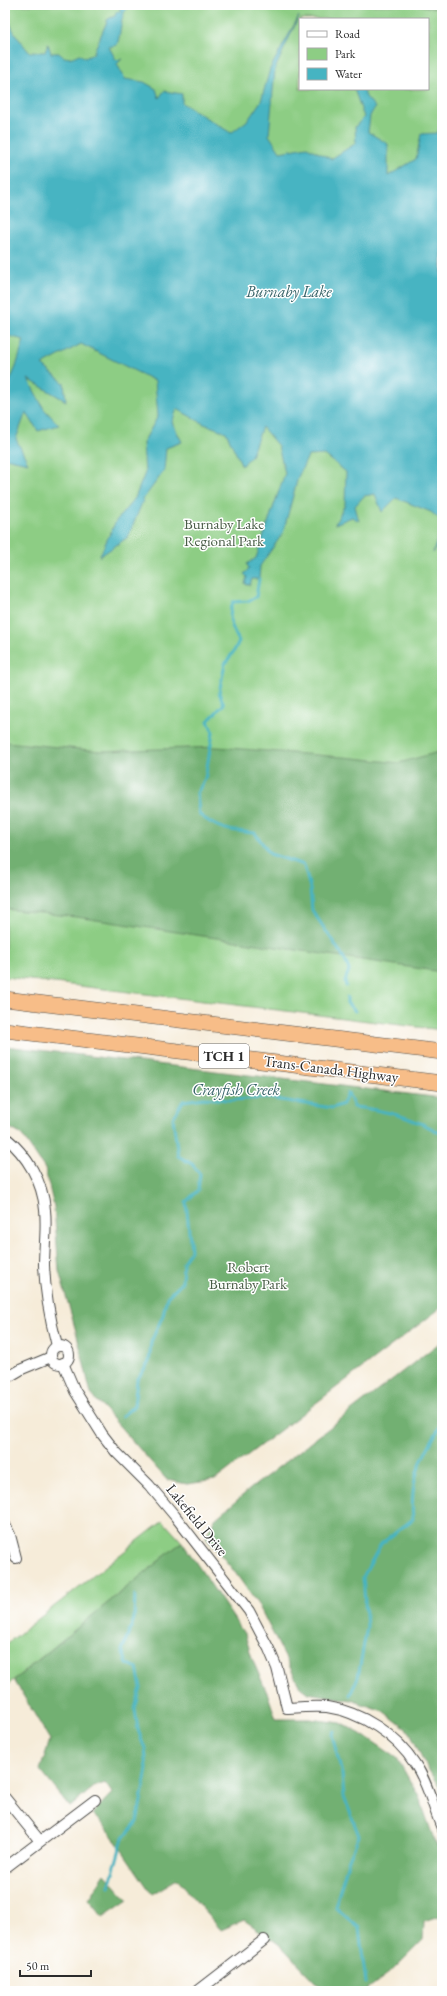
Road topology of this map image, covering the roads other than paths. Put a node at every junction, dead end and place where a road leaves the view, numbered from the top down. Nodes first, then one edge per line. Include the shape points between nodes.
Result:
1 (5, 999) edge
2 (5, 1030) edge
3 (442, 1052) edge
4 (442, 1083) edge
5 (5, 1137) edge
6 (57, 1346) junction
7 (51, 1357) junction
8 (63, 1363) junction
9 (5, 1379) edge
10 (5, 1525) edge
11 (16, 1558) dead end
12 (5, 1798) edge
13 (94, 1800) dead end
14 (442, 1828) edge
15 (40, 1841) junction
16 (5, 1868) edge
17 (264, 1940) dead end
18 (198, 1991) edge

1 - 3 highway, Trans-Canada Highway / TCH 1
2 - 4 highway, Trans-Canada Highway / TCH 1
5 - 6 street via 28,1161 44,1200 46,1284 50,1318
6 - 7 street via 52,1349
6 - 8 street via 68,1351 67,1359
7 - 8 street via 56,1363
7 - 9 street
8 - 14 street, Lakefield Drive via 75,1391 102,1434 175,1516 249,1611 277,1668 287,1708 328,1708 356,1716 397,1742 415,1763
10 - 11 street
12 - 15 street
13 - 15 street
15 - 16 street
17 - 18 street

